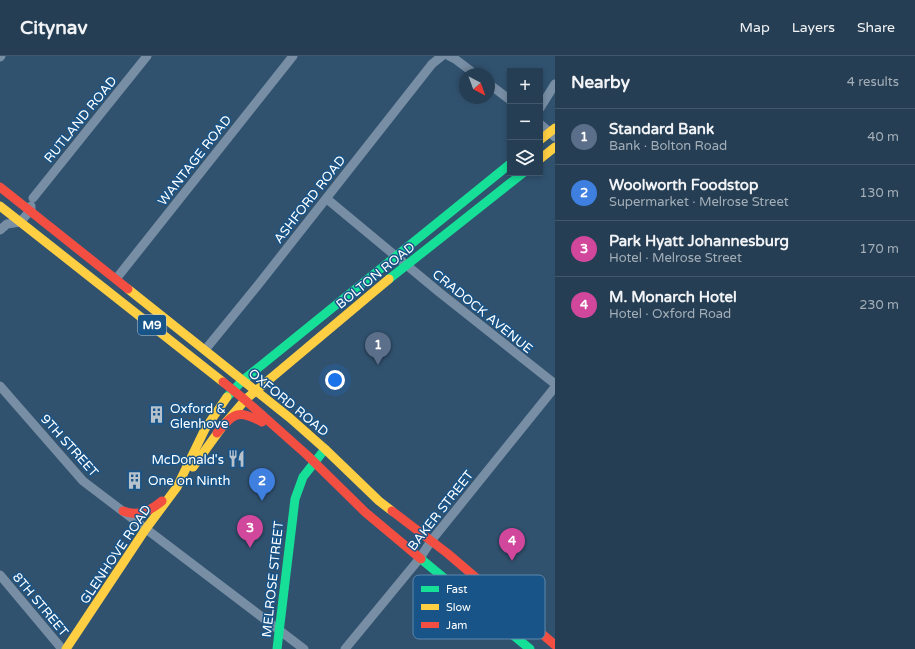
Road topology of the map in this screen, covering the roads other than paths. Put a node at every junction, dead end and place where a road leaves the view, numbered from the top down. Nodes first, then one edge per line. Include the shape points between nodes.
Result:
1 (147, 56) edge
2 (293, 56) edge
3 (442, 56) edge
4 (452, 57) edge
5 (434, 60) edge
6 (467, 68) edge
7 (555, 84) edge
8 (495, 89) edge
9 (507, 98) edge
10 (542, 104) edge
11 (543, 126) edge
12 (553, 133) edge
13 (543, 138) edge
14 (555, 147) edge
15 (543, 157) edge
16 (507, 166) edge
17 (519, 176) edge
18 (0, 187) edge
19 (33, 198) junction
20 (327, 198) junction
21 (20, 202) junction
22 (0, 206) edge
23 (31, 210) junction
24 (10, 213) junction
25 (20, 222) junction
26 (8, 224) junction
27 (0, 230) edge
28 (396, 256) junction
29 (406, 265) junction
30 (116, 279) junction
31 (205, 350) junction
32 (242, 381) junction
33 (555, 384) edge
34 (0, 386) edge
35 (555, 387) edge
36 (233, 390) junction
37 (255, 390) junction
38 (244, 399) junction
39 (280, 432) junction
40 (217, 433) junction
41 (325, 449) junction
42 (314, 461) junction
43 (185, 473) junction
44 (173, 491) junction
45 (123, 511) junction
46 (146, 529) junction
47 (432, 541) junction
48 (420, 558) junction
49 (0, 575) edge
50 (440, 575) edge
51 (472, 575) edge
52 (280, 631) junction
53 (545, 637) edge
54 (518, 639) edge
55 (555, 646) edge
56 (62, 649) edge
57 (66, 649) edge
58 (277, 649) edge
59 (304, 649) edge
60 (345, 649) edge
61 (530, 649) edge

1 - 19 street, RUTLAND ROAD
2 - 30 street, WANTAGE ROAD
3 - 5 street, ASHFORD ROAD
4 - 6 street
5 - 20 street, ASHFORD ROAD
7 - 10 street
8 - 9 street
11 - 12 street
12 - 13 main road
14 - 15 main road
16 - 28 main road, BOLTON ROAD
17 - 29 main road, BOLTON ROAD
18 - 21 main road, OXFORD ROAD / M9
19 - 21 street
19 - 23 street
20 - 28 street, CRADOCK AVENUE
20 - 31 street, ASHFORD ROAD
21 - 23 main road, OXFORD ROAD / M9
21 - 24 street
22 - 24 main road, OXFORD ROAD / M9
23 - 25 street
23 - 30 main road, OXFORD ROAD / M9
24 - 25 main road, OXFORD ROAD / M9
24 - 26 street
25 - 26 street
25 - 36 main road, OXFORD ROAD / M9
26 - 27 street
28 - 29 street, CRADOCK AVENUE
28 - 32 main road, BOLTON ROAD
29 - 33 street, CRADOCK AVENUE
29 - 37 main road, BOLTON ROAD
30 - 31 main road, OXFORD ROAD / M9
31 - 32 main road, OXFORD ROAD / M9
32 - 36 main road, BOLTON ROAD
32 - 37 main road, OXFORD ROAD / M9
34 - 45 street, 9TH STREET via 76,475
35 - 47 street, BAKER STREET
36 - 38 main road, OXFORD ROAD / M9
36 - 43 main road, GLENHOVE ROAD via 216,411
37 - 38 main road, BOLTON ROAD
37 - 41 main road, OXFORD ROAD / M9
38 - 39 main road, OXFORD ROAD / M9
38 - 40 main road, GLENHOVE ROAD
39 - 40 main road via 251,416 240,413 232,417
39 - 42 main road, OXFORD ROAD / M9
40 - 43 main road, GLENHOVE ROAD
41 - 42 main road, MELROSE STREET
41 - 47 main road, OXFORD ROAD / M9 via 379,501
42 - 48 main road, OXFORD ROAD / M9 via 365,512
42 - 52 main road, MELROSE STREET via 300,482 295,499
43 - 44 main road, GLENHOVE ROAD
44 - 45 main road via 157,506 144,513
44 - 46 main road, GLENHOVE ROAD
45 - 46 street, 9TH STREET
46 - 52 street, 9TH STREET
46 - 57 main road, GLENHOVE ROAD
47 - 48 street, BAKER STREET
47 - 51 main road, OXFORD ROAD / M9
48 - 50 main road, OXFORD ROAD / M9
48 - 60 street, BAKER STREET
49 - 56 street, 8TH STREET
52 - 58 main road, MELROSE STREET
52 - 59 street, 9TH STREET
53 - 55 main road, OXFORD ROAD / M9
54 - 61 main road, OXFORD ROAD / M9

